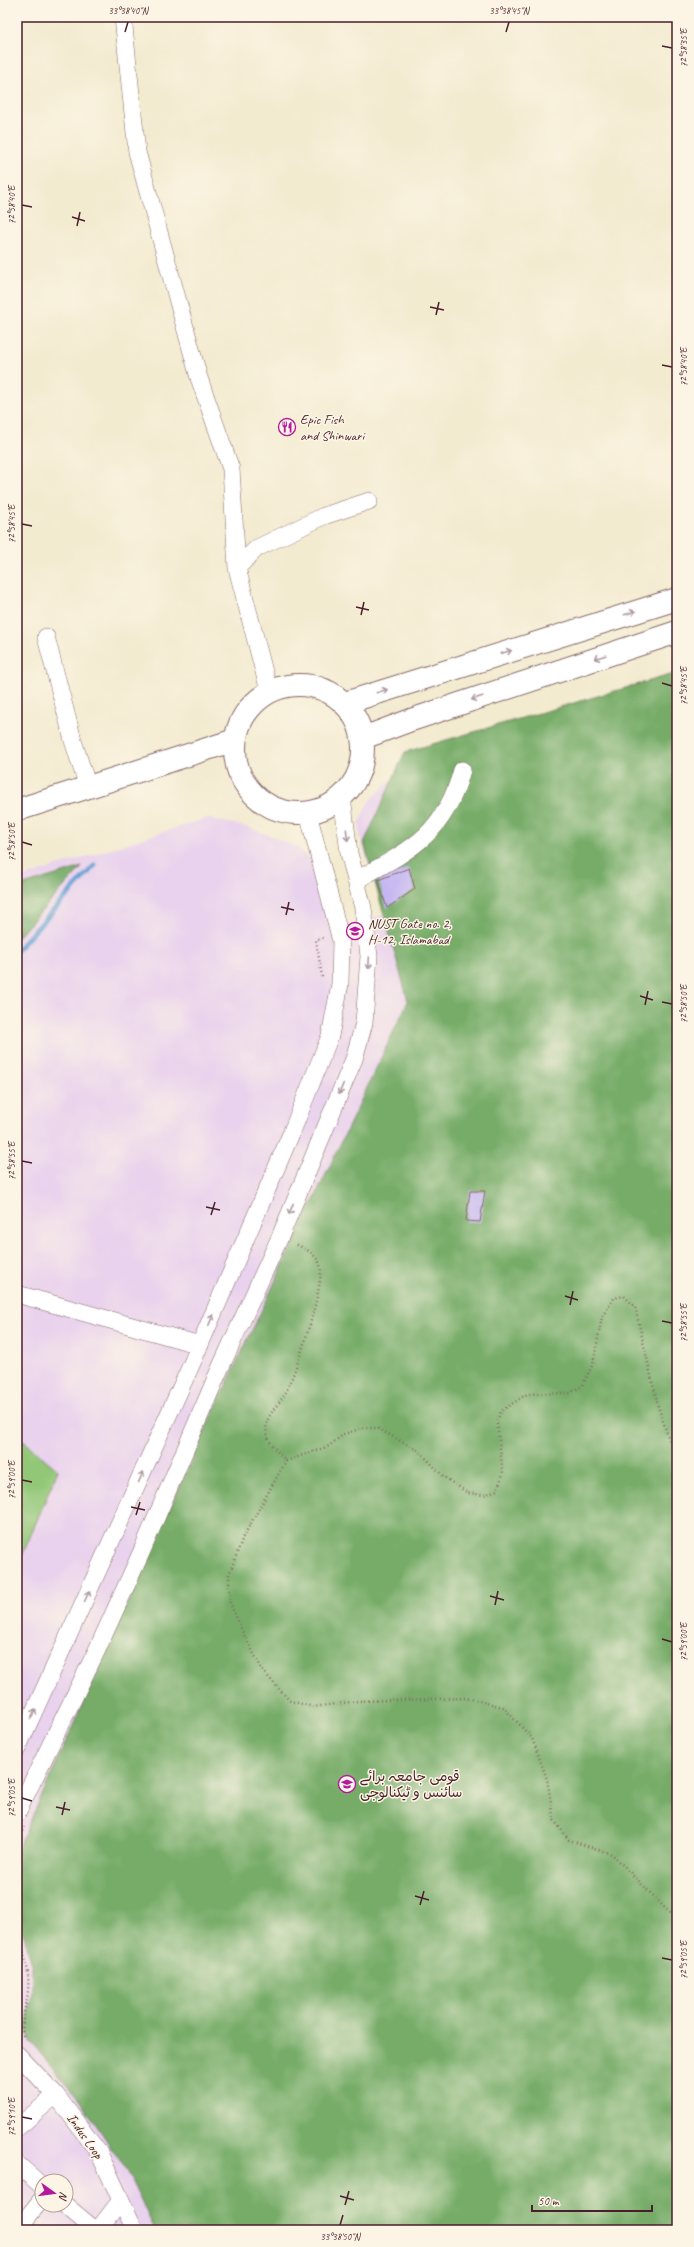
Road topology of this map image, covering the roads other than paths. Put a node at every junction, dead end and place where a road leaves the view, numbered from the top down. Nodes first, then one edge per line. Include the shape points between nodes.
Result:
1 (123, 17) edge
2 (369, 501) dead end
3 (237, 568) junction
4 (677, 598) edge
5 (677, 632) edge
6 (46, 637) dead end
7 (269, 691) junction
8 (345, 703) junction
9 (363, 738) junction
10 (235, 740) junction
11 (462, 770) dead end
12 (88, 787) junction
13 (342, 796) junction
14 (17, 810) edge
15 (308, 813) junction
16 (356, 880) junction
17 (17, 1294) edge
18 (200, 1345) junction
19 (192, 1363) junction
20 (218, 1373) junction
21 (17, 1749) edge
22 (17, 1813) edge
23 (17, 2054) edge
24 (56, 2095) junction
25 (17, 2128) edge
26 (17, 2164) edge
27 (34, 2179) edge
28 (121, 2200) junction
29 (34, 2209) edge
30 (74, 2212) edge
31 (17, 2230) edge
32 (97, 2230) edge
33 (135, 2230) edge

1 - 3 street via 137,152 199,378 231,469
2 - 3 street via 324,516 258,548
3 - 7 street
8 -> 4 main road
5 -> 9 main road
6 - 12 street
7 - 8 main road via 288,684 309,684 328,691
7 - 10 main road via 252,703 240,720
8 - 9 main road via 356,719
9 - 13 main road via 363,759 356,780
10 - 12 main road
10 - 15 main road via 235,760 242,779 251,792 263,803 277,810
11 - 16 street via 447,811 430,834
12 - 14 main road
13 - 15 main road via 327,807
13 -> 16 street via 349,853
18 -> 15 street via 330,1036 340,984 339,934
16 -> 20 street via 363,908 369,956 364,1023 354,1058 280,1237
17 - 18 street
18 - 19 street
19 - 20 street
21 -> 19 street
20 - 22 street via 100,1644
23 - 24 street, Indus Loop
24 - 25 street
24 - 28 street, Indus Loop via 99,2153
26 - 27 street
28 - 32 street
28 - 33 street, Indus Loop
29 - 31 street
30 - 32 street

